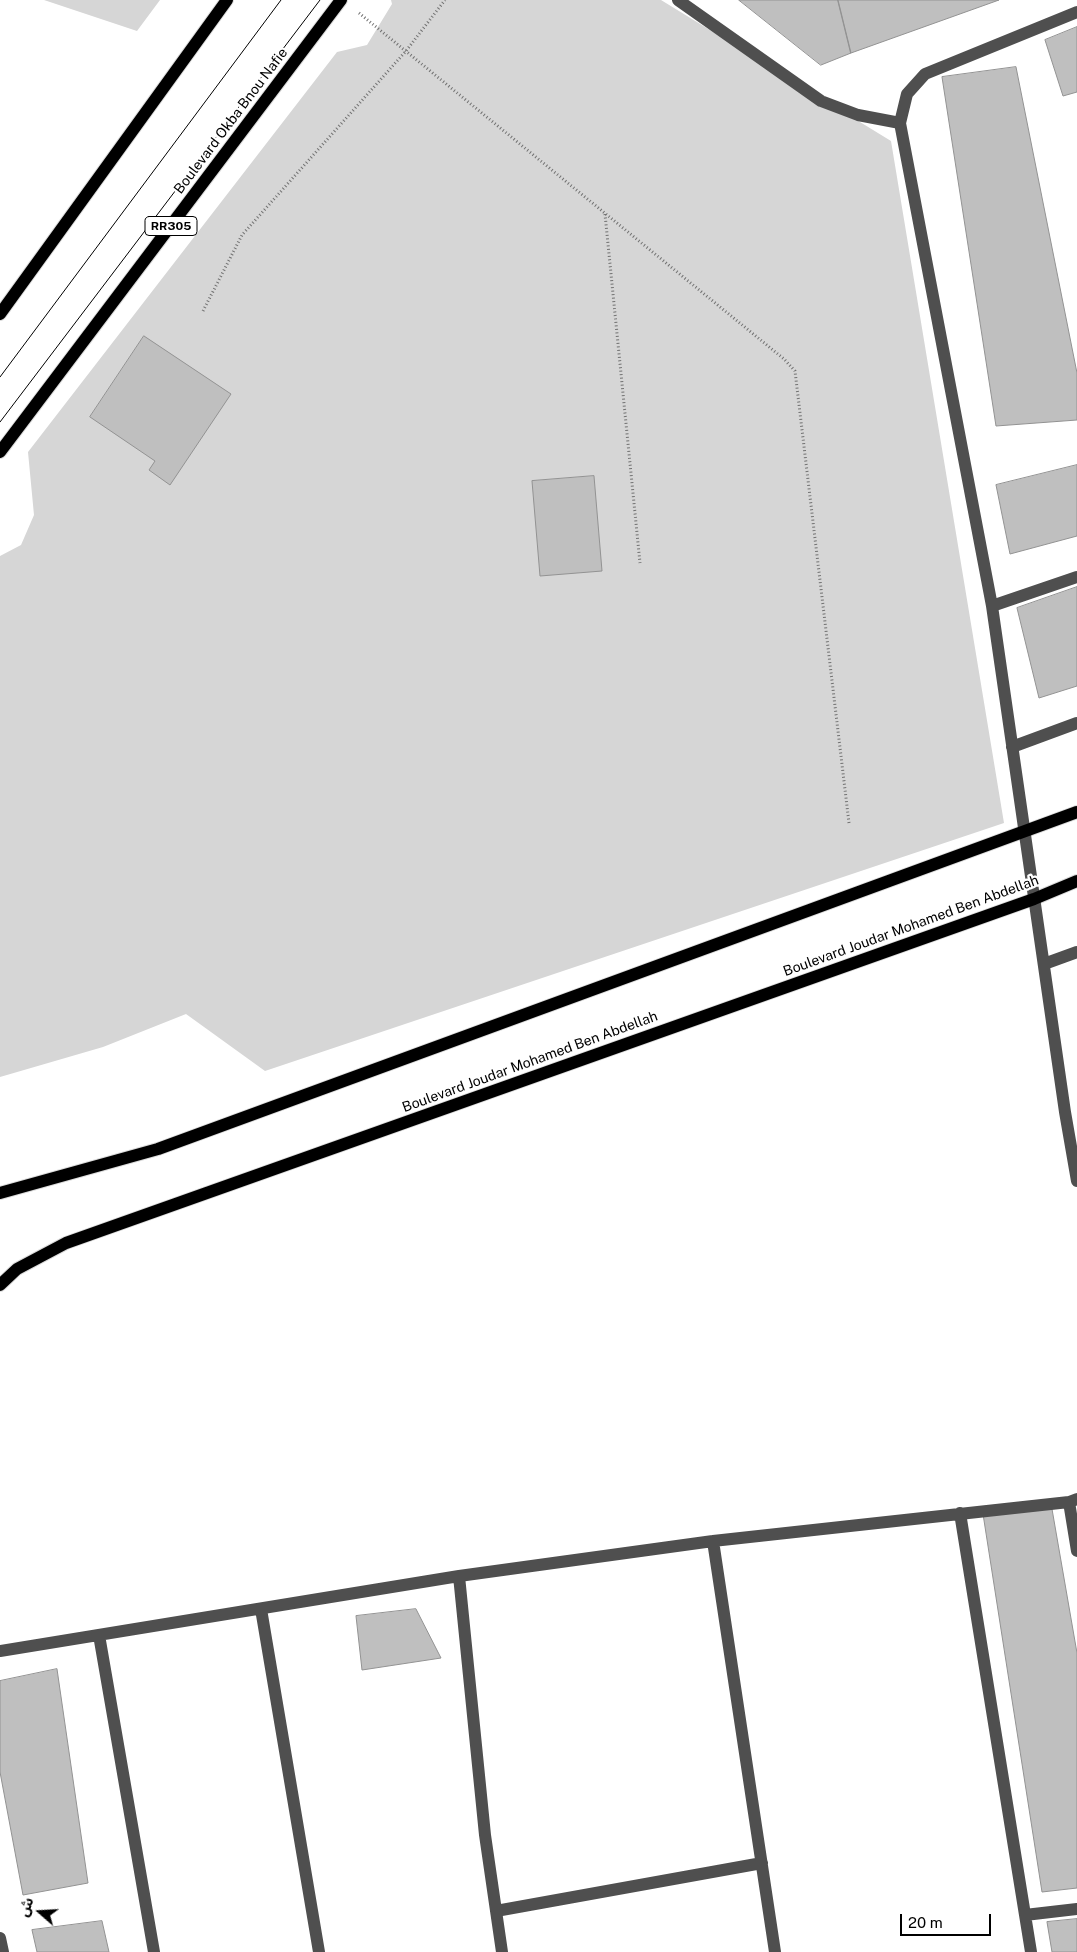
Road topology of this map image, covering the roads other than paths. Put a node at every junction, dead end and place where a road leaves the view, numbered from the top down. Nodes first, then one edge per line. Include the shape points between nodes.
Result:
1 (227, 0) edge
2 (341, 0) edge
3 (678, 0) edge
4 (1077, 12) edge
5 (900, 123) junction
6 (0, 314) edge
7 (0, 452) edge
8 (1077, 577) edge
9 (992, 606) junction
10 (1077, 723) edge
11 (1012, 747) junction
12 (1077, 812) edge
13 (1025, 831) junction
14 (1077, 881) edge
15 (1034, 899) junction
16 (1077, 952) edge
17 (1044, 964) junction
18 (1071, 1110) edge
19 (1077, 1181) edge
20 (0, 1193) edge
21 (0, 1285) edge
22 (1073, 1500) edge
23 (960, 1513) junction
24 (713, 1541) junction
25 (1077, 1551) edge
26 (459, 1576) junction
27 (261, 1609) junction
28 (99, 1635) junction
29 (0, 1651) edge
30 (762, 1863) junction
31 (1077, 1909) edge
32 (496, 1911) junction
33 (1025, 1915) junction
34 (0, 1938) edge
35 (3, 1952) edge
36 (154, 1952) edge
37 (319, 1952) edge
38 (502, 1952) edge
39 (775, 1952) edge
40 (1031, 1952) edge

1 - 6 main road
2 - 7 main road, Boulevard Okba Bnou Nafie / RR305
3 - 5 street via 822,101 858,115
4 - 5 street via 925,74 907,94
5 - 9 street
8 - 9 street
9 - 11 street
10 - 11 street
11 - 13 street
12 - 13 main road
13 - 15 street
13 - 20 main road via 158,1149
14 - 15 main road, Boulevard Joudar Mohamed Ben Abdellah
15 - 17 street
15 - 21 main road, Boulevard Joudar Mohamed Ben Abdellah via 66,1243 17,1269
16 - 17 street
17 - 18 street
18 - 19 street
22 - 23 street
22 - 25 street
23 - 24 street
23 - 33 street
24 - 26 street
24 - 30 street
26 - 27 street
26 - 32 street via 485,1835
27 - 28 street
27 - 37 street
28 - 29 street
28 - 36 street
30 - 32 street
30 - 39 street
31 - 33 street
32 - 38 street
33 - 40 street
34 - 35 street

